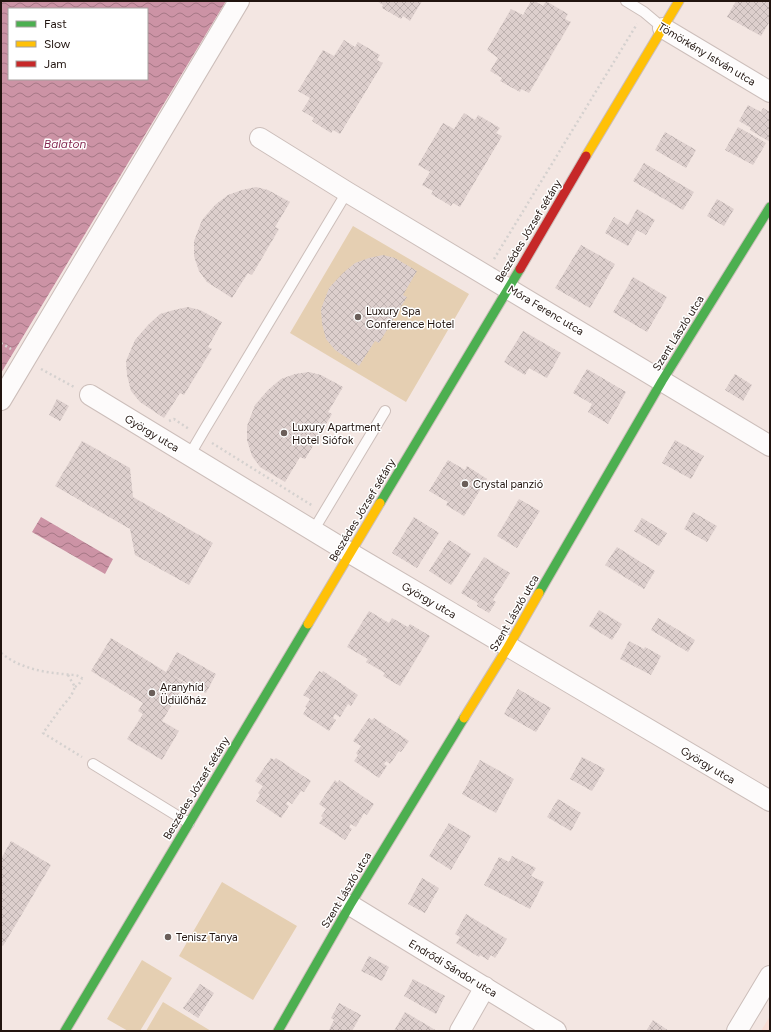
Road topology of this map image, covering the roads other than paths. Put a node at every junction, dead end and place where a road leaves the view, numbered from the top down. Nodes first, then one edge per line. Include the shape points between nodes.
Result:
1 (239, 1) edge
2 (626, 1) edge
3 (679, 1) edge
4 (663, 28) junction
5 (770, 92) edge
6 (260, 138) dead end
7 (347, 192) junction
8 (770, 207) edge
9 (508, 288) junction
10 (662, 381) junction
11 (90, 395) dead end
12 (1, 400) edge
13 (385, 411) dead end
14 (770, 446) edge
15 (189, 456) junction
16 (313, 531) junction
17 (350, 554) junction
18 (508, 646) junction
19 (93, 764) road end
20 (770, 801) edge
21 (189, 823) junction
22 (350, 905) junction
23 (770, 976) edge
24 (485, 987) junction
25 (66, 1031) edge
26 (278, 1031) edge
27 (460, 1031) edge
28 (556, 1031) edge
29 (737, 1031) edge

1 - 12 street
2 - 4 lane, Tömörkény István utca
3 - 4 street, Beszédes József sétány
4 - 5 street, Tömörkény István utca
4 - 9 street, Beszédes József sétány
6 - 7 street, Móra Ferenc utca
7 - 9 street, Móra Ferenc utca
7 - 15 lane
8 - 10 street, Szent László utca
9 - 10 street, Móra Ferenc utca
9 - 17 street, Beszédes József sétány
10 - 14 street, Móra Ferenc utca
10 - 18 street, Szent László utca
11 - 15 street, György utca
13 - 16 lane
15 - 16 street, György utca
16 - 17 street, György utca
17 - 18 street, György utca
17 - 21 street, Beszédes József sétány
18 - 20 street, György utca
18 - 22 street, Szent László utca
19 - 21 lane
21 - 25 street, Beszédes József sétány
22 - 24 street, Endrődi Sándor utca
22 - 26 street, Szent László utca
23 - 29 street
24 - 27 street
24 - 28 street, Endrődi Sándor utca

